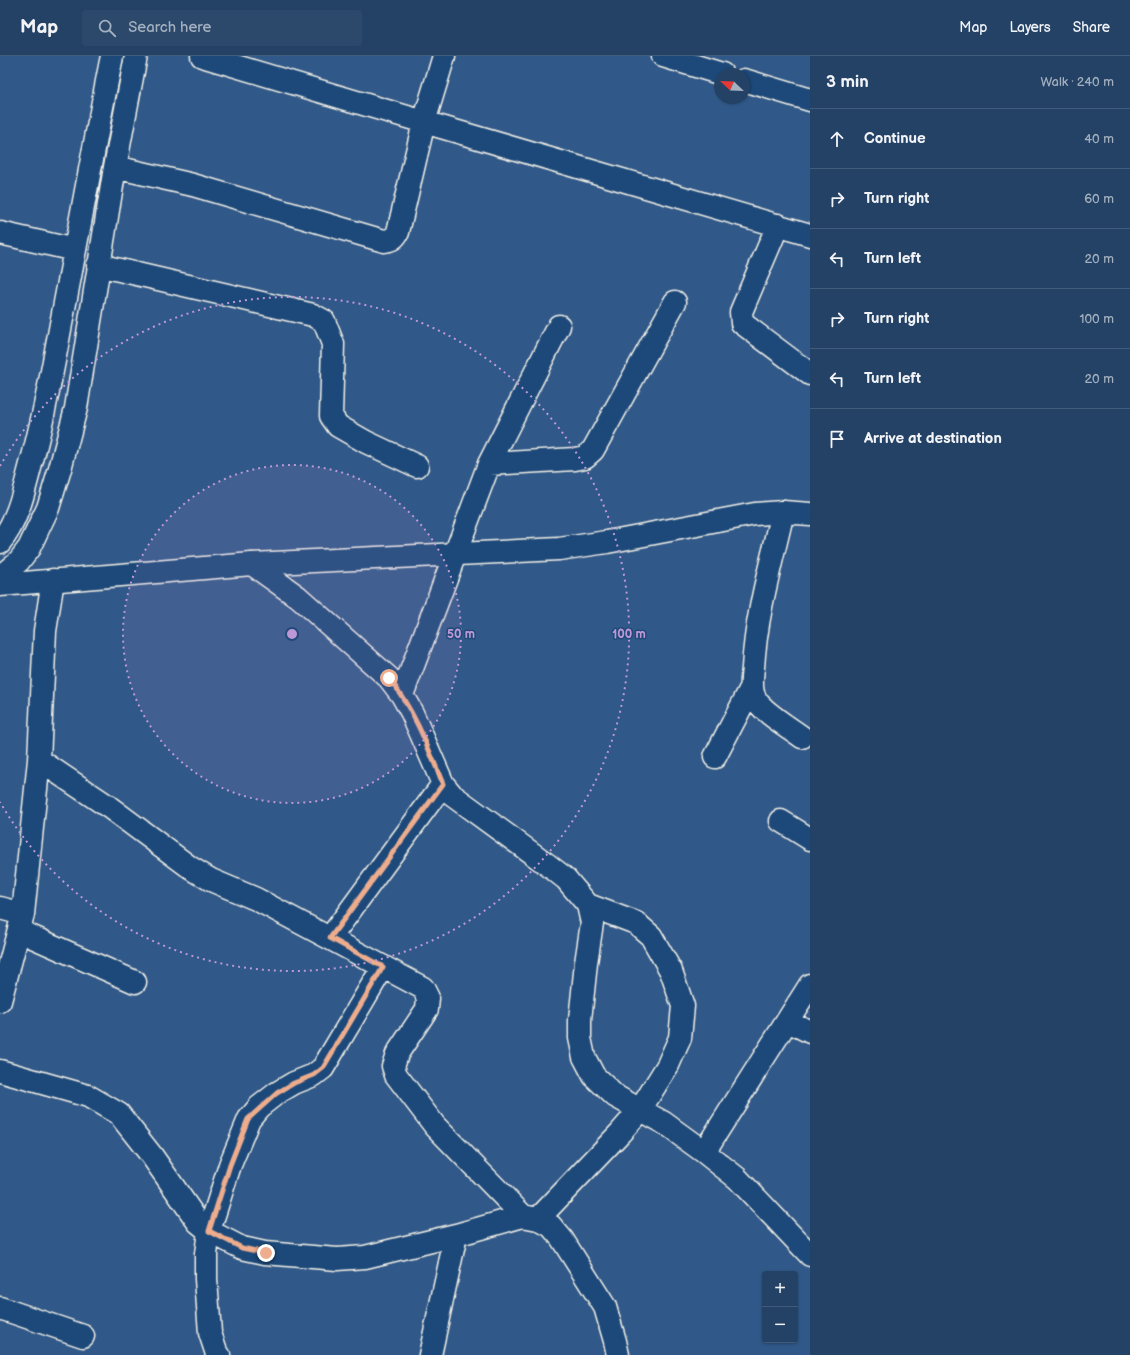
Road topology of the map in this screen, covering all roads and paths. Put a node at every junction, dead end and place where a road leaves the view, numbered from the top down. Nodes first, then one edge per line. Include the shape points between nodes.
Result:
1 (112, 56) edge
2 (136, 56) edge
3 (202, 56) edge
4 (444, 56) edge
5 (663, 56) edge
6 (714, 72) edge
7 (750, 82) edge
8 (810, 100) edge
9 (424, 122) junction
10 (115, 167) junction
11 (778, 225) junction
12 (0, 233) edge
13 (810, 235) edge
14 (75, 250) junction
15 (98, 265) junction
16 (674, 302) dead end
17 (559, 326) dead end
18 (810, 374) edge
19 (489, 464) junction
20 (417, 466) dead end
21 (783, 512) junction
22 (810, 514) edge
23 (0, 542) edge
24 (454, 555) junction
25 (252, 564) junction
26 (0, 577) edge
27 (53, 580) junction
28 (0, 585) edge
29 (752, 686) junction
30 (402, 695) junction
31 (802, 737) dead end
32 (715, 758) dead end
33 (39, 760) junction
34 (443, 784) junction
35 (781, 821) dead end
36 (810, 839) edge
37 (588, 905) junction
38 (0, 908) edge
39 (21, 923) junction
40 (330, 938) junction
41 (383, 967) junction
42 (135, 982) dead end
43 (810, 985) edge
44 (0, 1000) edge
45 (788, 1021) junction
46 (810, 1032) edge
47 (0, 1071) edge
48 (640, 1110) junction
49 (704, 1152) junction
50 (530, 1218) junction
51 (209, 1231) junction
52 (456, 1235) junction
53 (810, 1255) edge
54 (0, 1308) edge
55 (83, 1336) dead end
56 (219, 1355) edge
57 (430, 1355) edge
58 (618, 1355) edge

1 - 14 street
2 - 10 street
3 - 9 street
4 - 9 street
5 - 6 street
7 - 8 street
9 - 10 street via 398,232 394,238 384,241 193,185
9 - 11 street
10 - 15 street
11 - 13 street
11 - 18 street via 741,312 742,323
12 - 14 street
14 - 23 street via 44,416 18,510 9,532
15 - 20 street via 313,315 324,321 333,344 331,416 338,426
15 - 26 street via 76,408 48,508 29,548 19,561
16 - 19 street via 593,450 585,457 575,459
17 - 19 street
19 - 24 street
21 - 22 street
21 - 24 street via 755,514 559,549
21 - 29 street via 763,597 754,648
24 - 25 street
24 - 30 street
25 - 27 street
25 - 30 street via 298,597 389,678
27 - 28 street
27 - 33 street via 45,631
29 - 31 street via 759,705
29 - 32 street
30 - 34 street
33 - 39 street
33 - 40 street via 211,880 256,899
34 - 37 street via 452,795 566,879
34 - 40 street
35 - 36 street
37 - 48 street via 592,923 580,1020 584,1057 594,1076 614,1096
37 - 48 street via 636,923 651,936 671,971 683,1006 680,1038 668,1065
38 - 39 street
39 - 42 street
39 - 44 street
40 - 41 street
41 - 50 street via 423,988 428,998 427,1009 397,1054 393,1066 396,1075 435,1126
41 - 51 street via 323,1068 277,1093 248,1119
43 - 45 street
45 - 46 street
45 - 49 street
47 - 51 street via 88,1096 119,1114 198,1222
48 - 49 street via 664,1123
48 - 50 street
49 - 53 street via 737,1178
50 - 52 street
50 - 58 street via 551,1226 562,1239 605,1307
51 - 52 street via 242,1248 266,1253 337,1259 365,1257
51 - 56 street via 206,1279 210,1333
52 - 57 street
54 - 55 street

